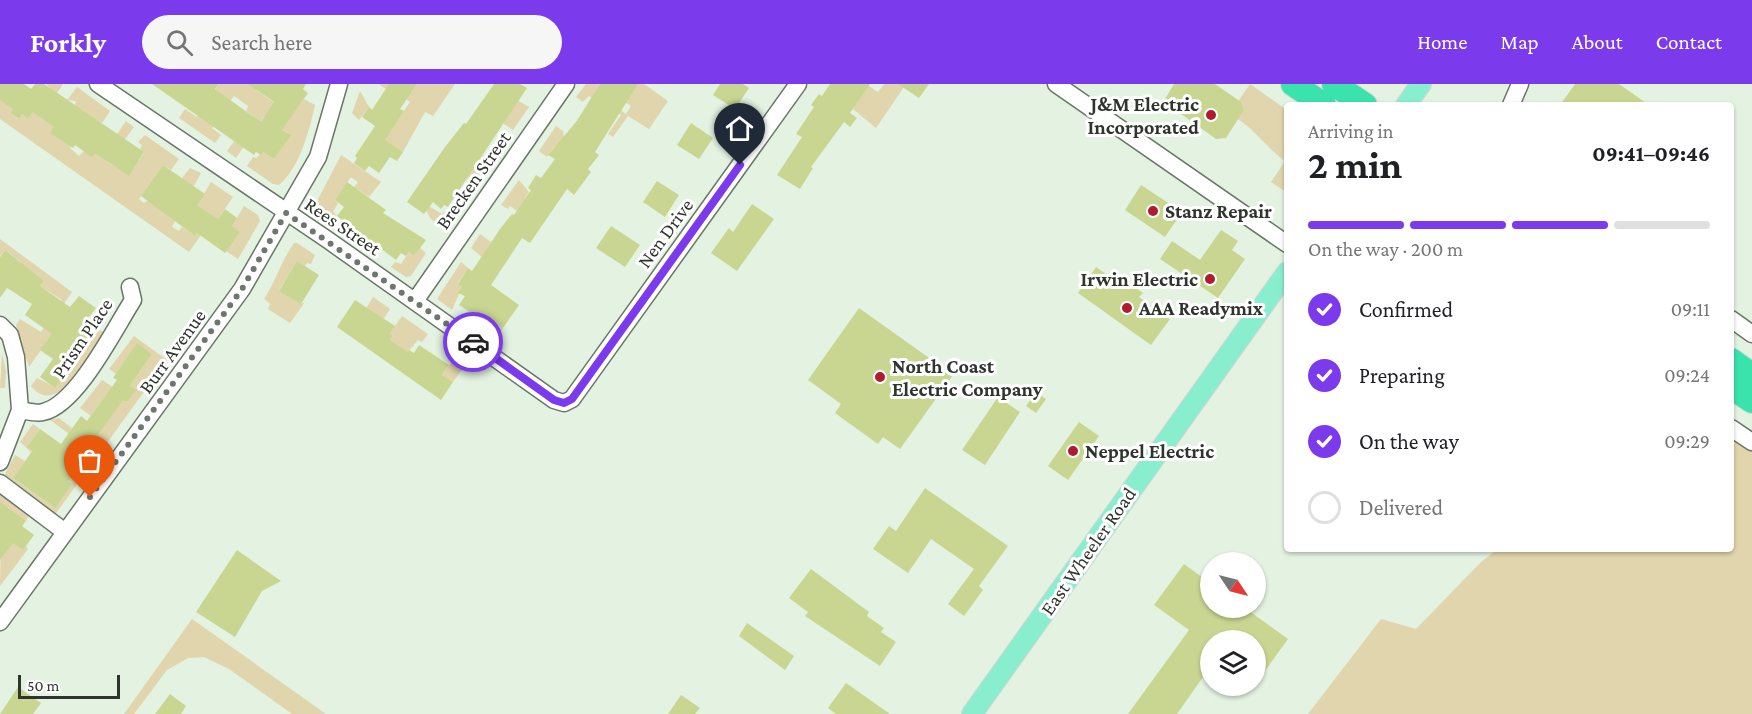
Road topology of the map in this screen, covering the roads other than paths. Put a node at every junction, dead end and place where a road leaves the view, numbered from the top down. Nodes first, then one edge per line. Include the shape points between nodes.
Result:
1 (339, 84) edge
2 (566, 84) edge
3 (798, 84) edge
4 (1056, 84) edge
5 (1293, 84) edge
6 (1334, 84) edge
7 (1421, 84) edge
8 (1520, 84) edge
9 (102, 85) edge
10 (1320, 102) edge
11 (1361, 102) edge
12 (1408, 102) edge
13 (1512, 102) edge
14 (286, 213) junction
15 (1284, 242) edge
16 (1284, 276) edge
17 (130, 287) dead end
18 (415, 301) junction
19 (1734, 321) edge
20 (0, 325) edge
21 (1752, 334) edge
22 (1734, 362) edge
23 (1752, 375) edge
24 (1734, 389) edge
25 (1752, 401) edge
26 (564, 403) joint
27 (20, 410) junction
28 (1734, 430) edge
29 (1752, 442) edge
30 (0, 462) edge
31 (0, 483) edge
32 (65, 532) junction
33 (0, 622) edge
34 (972, 714) edge

1 - 14 street, Burr Avenue via 324,144
2 - 18 street, Brecken Street
3 - 26 street, Nen Drive via 572,399
4 - 15 street
5 - 10 highway
6 - 11 highway
7 - 12 main road
8 - 13 street
9 - 14 street, Rees Street
14 - 18 street, Rees Street
14 - 32 street, Burr Avenue via 242,289
16 - 34 main road, East Wheeler Road
17 - 27 street, Prism Place via 133,300 63,401 43,412
18 - 26 street, Rees Street via 554,400
19 - 21 street
20 - 27 street via 10,336 16,357
22 - 23 highway
24 - 25 highway
27 - 30 street
28 - 29 street
31 - 32 street
32 - 33 street, Burr Avenue

